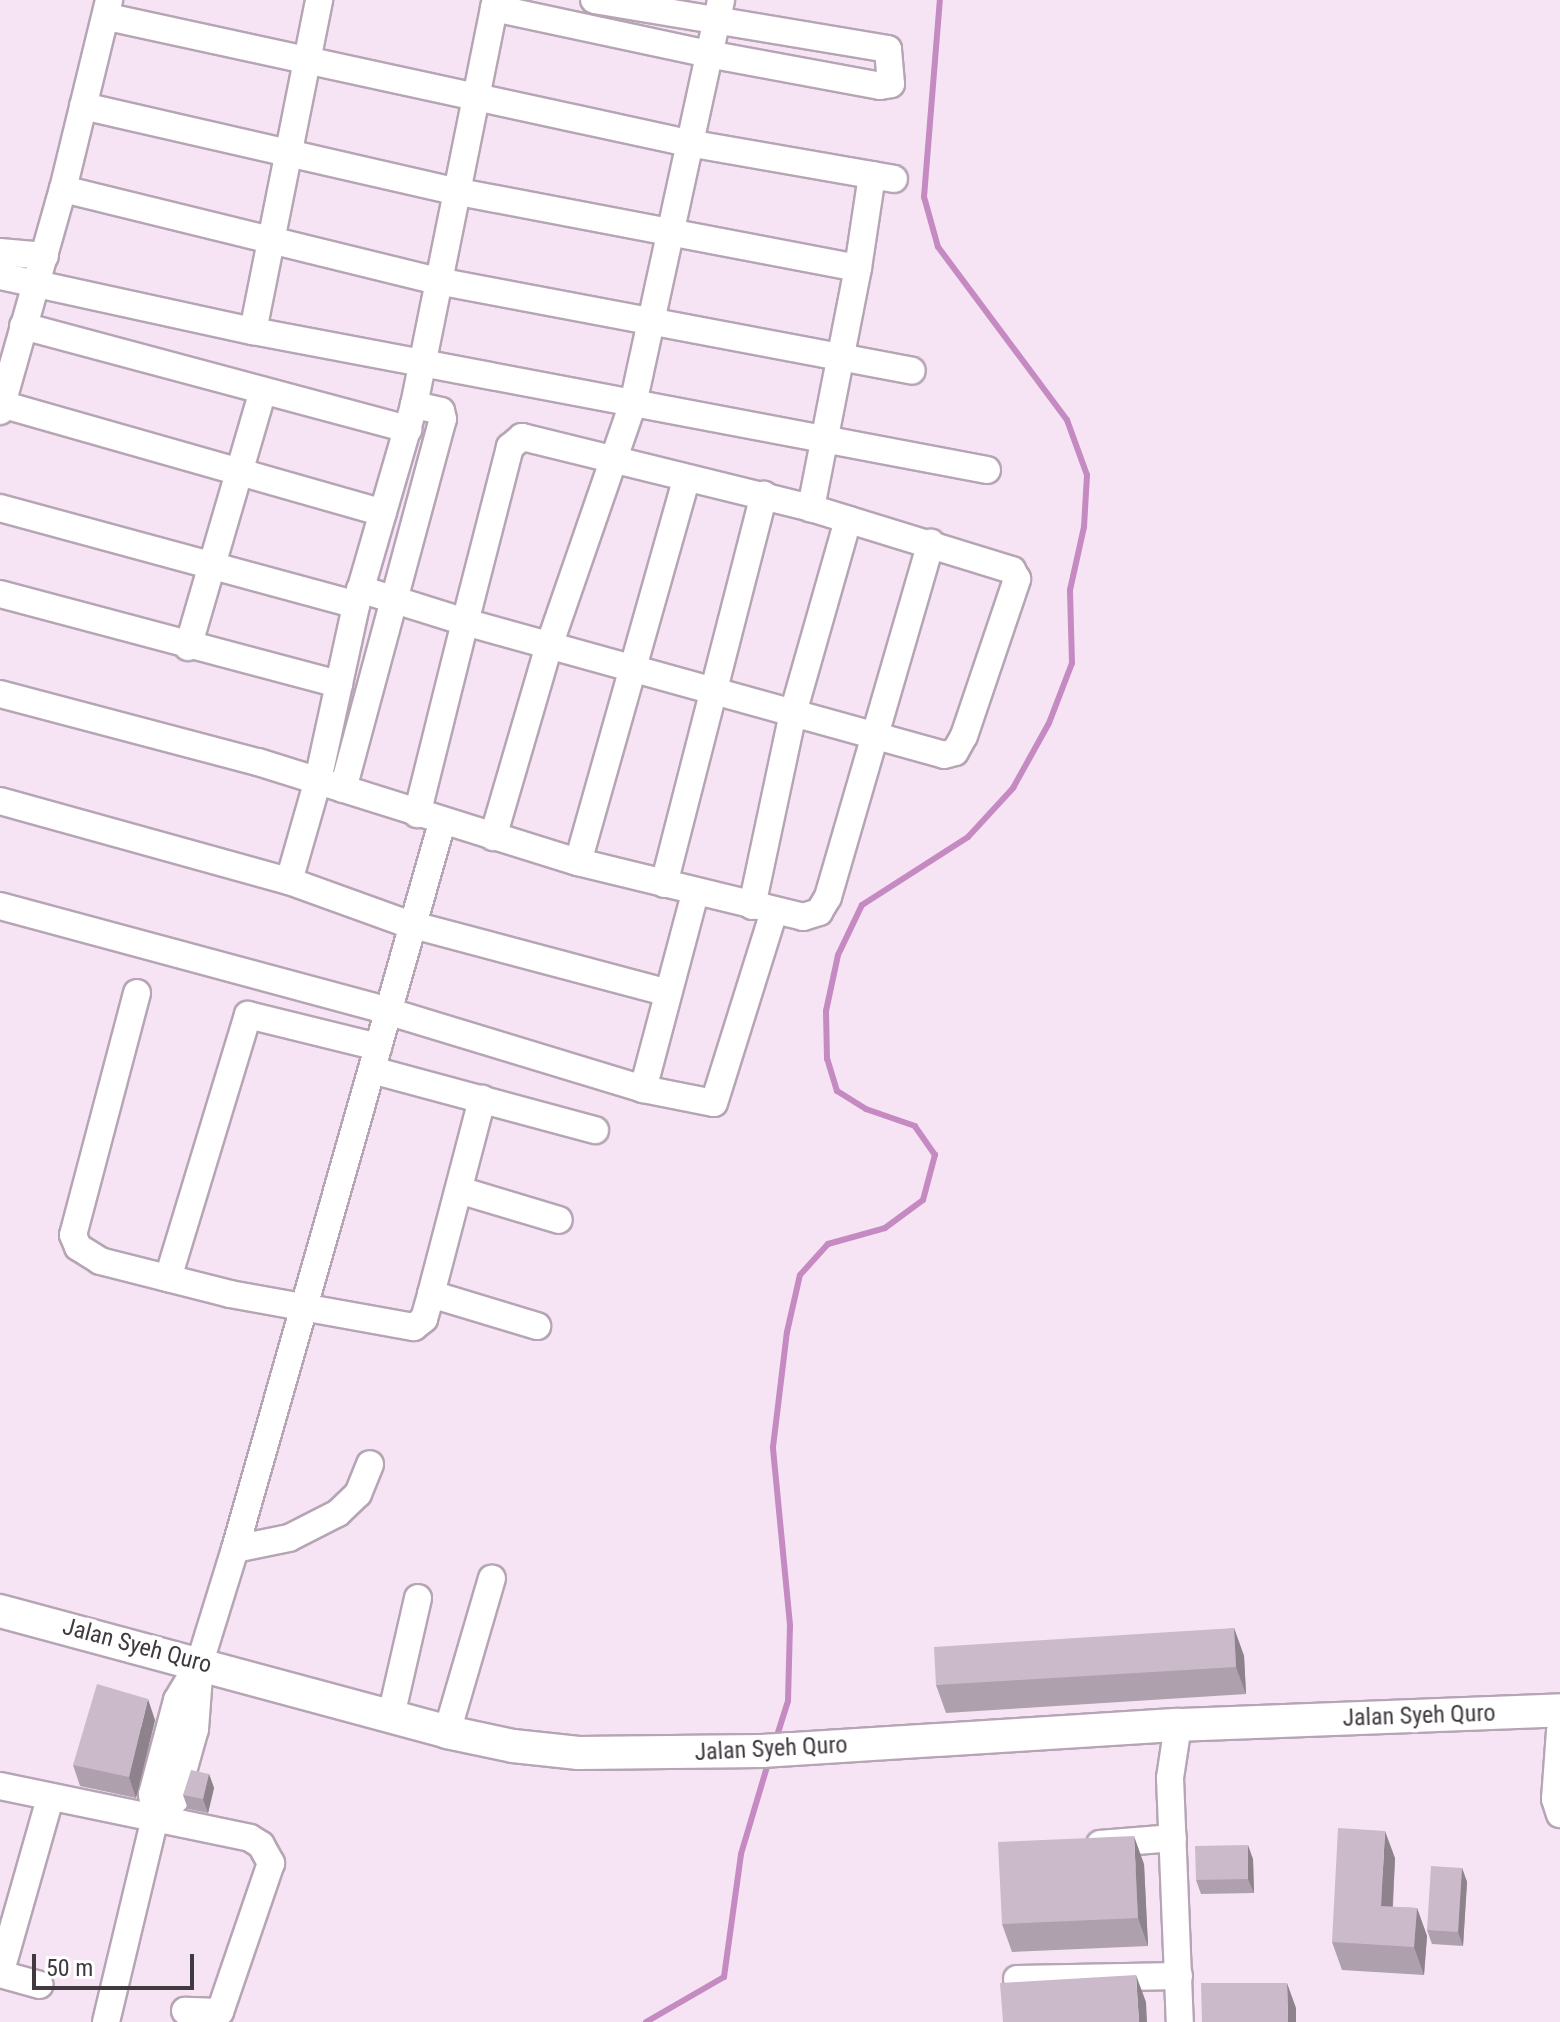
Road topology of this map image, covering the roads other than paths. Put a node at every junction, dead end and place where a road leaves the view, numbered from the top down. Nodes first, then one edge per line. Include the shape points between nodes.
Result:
1 (319, 0) edge
2 (594, 0) edge
3 (495, 4) edge
4 (108, 8) edge
5 (718, 12) edge
6 (708, 54) junction
7 (308, 60) junction
8 (474, 98) junction
9 (83, 106) junction
10 (688, 143) junction
11 (291, 150) junction
12 (63, 189) junction
13 (454, 191) junction
14 (671, 229) junction
15 (273, 243) junction
16 (0, 252) edge
17 (45, 256) junction
18 (858, 268) junction
19 (0, 276) edge
20 (437, 281) junction
21 (36, 284) junction
22 (650, 321) junction
23 (23, 326) junction
24 (253, 331) junction
25 (844, 355) junction
26 (423, 363) junction
27 (8, 366) edge
28 (912, 371) dead end
29 (262, 394) junction
30 (633, 404) junction
31 (1, 408) edge
32 (411, 417) junction
33 (823, 443) junction
34 (610, 460) junction
35 (987, 470) dead end
36 (241, 471) junction
37 (687, 478) junction
38 (764, 495) junction
39 (0, 508) edge
40 (811, 508) junction
41 (383, 513) junction
42 (848, 520) junction
43 (931, 543) junction
44 (215, 565) junction
45 (0, 594) edge
46 (358, 597) junction
47 (393, 601) junction
48 (465, 622) junction
49 (549, 646) junction
50 (188, 647) junction
51 (629, 668) junction
52 (339, 684) junction
53 (711, 690) junction
54 (0, 694) edge
55 (793, 713) junction
56 (873, 736) junction
57 (318, 780) junction
58 (343, 789) junction
59 (0, 801) edge
60 (430, 819) junction
61 (493, 837) junction
62 (578, 862) junction
63 (289, 881) junction
64 (664, 884) junction
65 (695, 893) junction
66 (0, 906) edge
67 (763, 909) junction
68 (407, 923) junction
69 (666, 992) junction
70 (137, 993) dead end
71 (382, 1011) junction
72 (372, 1055) junction
73 (643, 1089) junction
74 (482, 1099) junction
75 (595, 1130) dead end
76 (459, 1190) junction
77 (559, 1220) dead end
78 (168, 1278) junction
79 (431, 1294) junction
80 (297, 1305) junction
81 (537, 1326) dead end
82 (370, 1464) dead end
83 (235, 1549) junction
84 (492, 1578) dead end
85 (418, 1598) dead end
86 (0, 1611) edge
87 (200, 1662) junction
88 (1560, 1710) edge
89 (391, 1716) junction
90 (1178, 1725) junction
91 (1560, 1731) edge
92 (447, 1732) junction
93 (0, 1786) edge
94 (50, 1798) junction
95 (1560, 1814) edge
96 (155, 1818) junction
97 (1173, 1838) junction
98 (1071, 1846) edge
99 (0, 1974) edge
100 (1179, 1976) junction
101 (1017, 1979) edge
102 (40, 1985) dead end
103 (185, 2011) dead end
104 (106, 2022) edge
105 (1180, 2022) edge

1 - 7 street
2 - 5 street
3 - 6 street
3 - 8 street
4 - 7 street
4 - 9 street
5 - 6 street
5 - 6 street via 888,49 891,84
6 - 10 street
7 - 8 street
7 - 11 street
8 - 10 street
8 - 13 street
9 - 11 street
9 - 12 street
10 - 14 street
10 - 18 street via 883,177
11 - 13 street
11 - 15 street
12 - 15 street
12 - 17 street
13 - 14 street
13 - 20 street
14 - 18 street
14 - 22 street
15 - 20 street
15 - 24 street
16 - 17 street
17 - 21 street
18 - 25 street
19 - 21 street
20 - 22 street
20 - 26 street
21 - 23 street
21 - 24 street
22 - 25 street
22 - 30 street
23 - 27 street
23 - 29 street
24 - 26 street
25 - 28 street
25 - 33 street
26 - 30 street
26 - 32 street
27 - 31 street
29 - 32 street
29 - 36 street
30 - 33 street
30 - 34 street
31 - 36 street
32 - 41 street
32 - 47 street via 441,411 443,419
33 - 35 street
33 - 40 street
34 - 37 street
34 - 48 street via 528,437 516,440
34 - 49 street
36 - 41 street
36 - 44 street
37 - 38 street
37 - 51 street
38 - 40 street
38 - 53 street
39 - 44 street
40 - 42 street
41 - 46 street
42 - 43 street
42 - 55 street
43 - 56 street
43 - 56 street via 1012,570 1017,582 955,752 944,755
44 - 46 street
44 - 50 street
45 - 50 street
46 - 47 street
46 - 52 street
47 - 48 street
47 - 58 street
48 - 49 street
48 - 60 street
49 - 51 street
49 - 61 street
50 - 52 street
51 - 53 street
51 - 62 street
52 - 57 street
53 - 55 street
53 - 64 street
54 - 57 street
55 - 56 street
55 - 67 street
56 - 67 street via 828,897 819,912 803,917
57 - 58 street
57 - 63 street
58 - 60 street
59 - 63 street
60 - 61 street
60 - 68 street
61 - 62 street
62 - 64 street
63 - 68 street
64 - 65 street
65 - 67 street
65 - 69 street
66 - 71 street
67 - 73 street via 714,1103
68 - 69 street
68 - 71 street
69 - 73 street
70 - 78 street via 73,1235 78,1247 100,1261
71 - 72 street
71 - 73 street
72 - 74 street
72 - 78 street via 248,1015
72 - 80 street
74 - 75 street
74 - 76 street
76 - 77 street
76 - 79 street
78 - 80 street
79 - 80 street via 424,1319 401,1328
79 - 81 street
80 - 83 street via 294,1349 283,1368
82 - 83 street via 358,1494 338,1513 289,1538
83 - 87 street
84 - 92 street
85 - 89 street
86 - 87 main road, Jalan Syeh Quro
87 - 89 main road, Jalan Syeh Quro
87 - 96 street via 177,1700 152,1794
88 - 90 main road, Jalan Syeh Quro
89 - 92 main road, Jalan Syeh Quro
90 - 92 main road, Jalan Syeh Quro via 762,1751 579,1753
90 - 97 street via 1170,1778
91 - 95 street via 1555,1799
93 - 94 street
94 - 96 street
94 - 99 street
96 - 103 street via 250,1838 271,1863 220,2012
96 - 104 street
97 - 98 street
97 - 100 street
99 - 102 street
100 - 101 street
100 - 105 street

